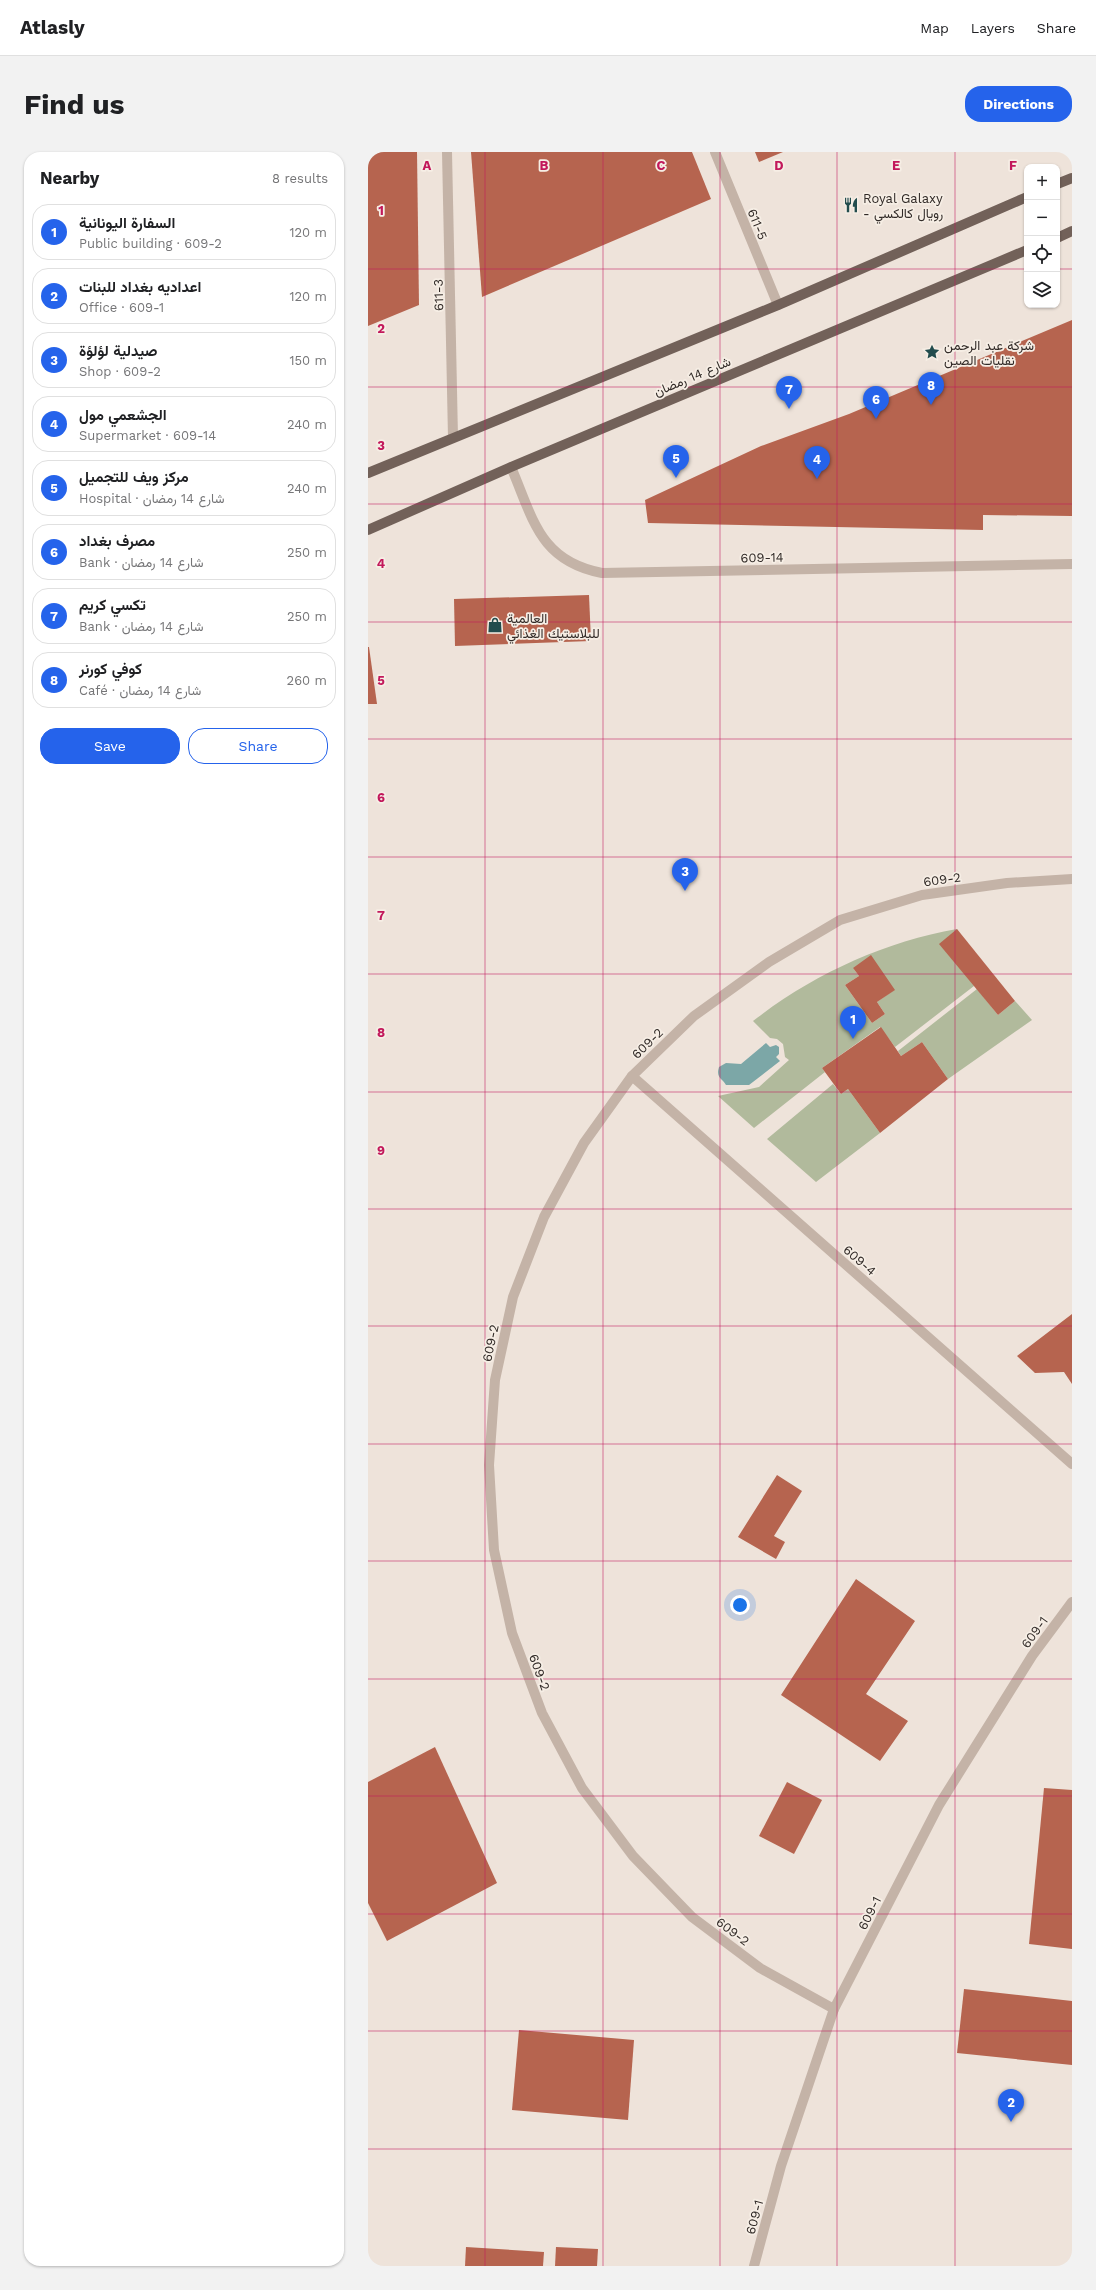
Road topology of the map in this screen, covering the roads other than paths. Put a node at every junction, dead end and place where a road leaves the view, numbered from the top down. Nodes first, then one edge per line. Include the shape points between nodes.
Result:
1 (447, 152) edge
2 (714, 152) edge
3 (1072, 178) edge
4 (1060, 183) edge
5 (1024, 198) edge
6 (1072, 231) edge
7 (1060, 237) edge
8 (1024, 251) edge
9 (778, 305) junction
10 (453, 437) junction
11 (511, 466) junction
12 (368, 472) edge
13 (368, 530) edge
14 (1072, 564) edge
15 (1072, 879) edge
16 (632, 1076) junction
17 (1072, 1464) edge
18 (1072, 1602) edge
19 (834, 2009) junction
20 (754, 2266) edge

1 - 10 street, 611-3
2 - 9 street, 611-5
3 - 4 main road
5 - 9 main road
6 - 7 main road
8 - 11 main road, شارع 14 رمضان
9 - 10 main road
10 - 12 main road
11 - 13 main road, شارع 14 رمضان
11 - 14 street, 609-14 via 537,529 546,543 557,555 571,564 602,573
15 - 16 street, 609-2 via 1007,883 922,895 840,920 769,962 694,1016
16 - 17 street, 609-4
16 - 19 street, 609-2 via 584,1143 544,1217 513,1297 495,1380 489,1465 494,1550 512,1633 542,1713 582,1788 632,1856 692,1917 760,1968
18 - 19 street, 609-1 via 1032,1656 939,1805
19 - 20 street, 609-1 via 781,2166

